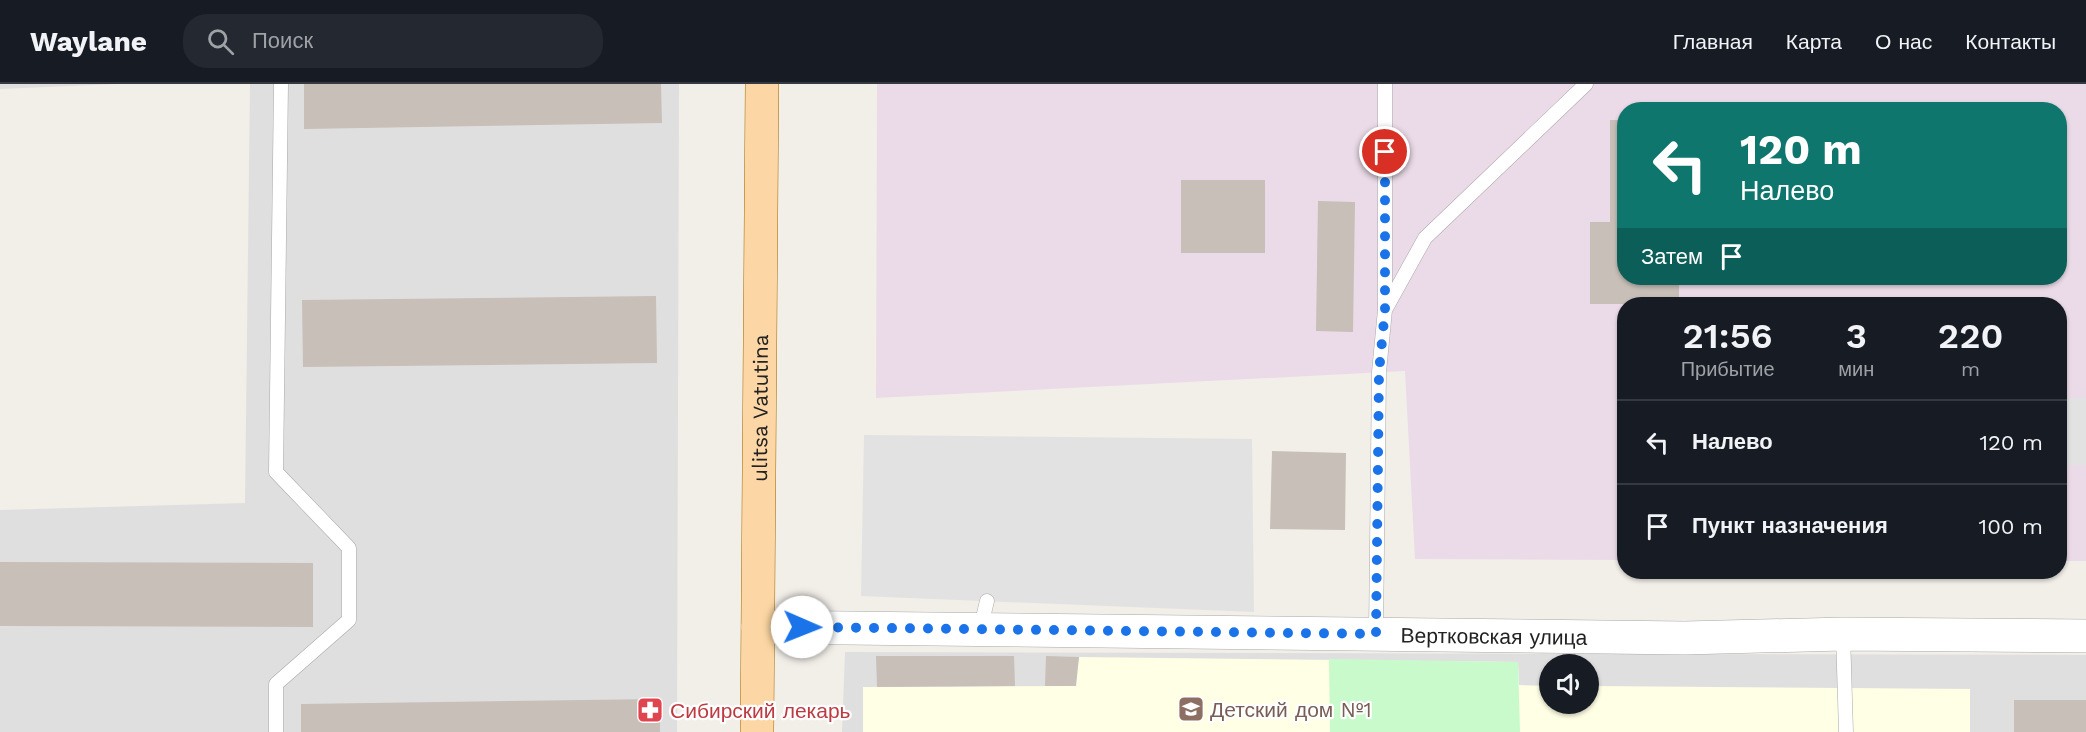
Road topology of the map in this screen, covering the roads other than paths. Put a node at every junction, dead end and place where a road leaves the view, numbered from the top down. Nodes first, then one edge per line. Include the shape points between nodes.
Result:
1 (281, 84) edge
2 (762, 84) edge
3 (1385, 84) edge
4 (1586, 84) edge
5 (1385, 310) junction
6 (758, 627) junction
7 (1376, 634) junction
8 (1843, 634) junction
9 (2086, 636) edge
10 (276, 732) edge
11 (757, 732) edge
12 (1846, 732) edge

1 - 10 lane via 276,472 349,548 349,620 276,684
2 - 6 main road, ulitsa Vatutina
3 - 5 lane
4 - 5 lane via 1425,238
5 - 7 lane via 1379,372
6 - 7 street, Вертковская улица via 983,616
6 - 11 main road, ulitsa Vatutina
7 - 8 street, Вертковская улица via 1685,638
8 - 9 street, Вертковская улица
8 - 12 lane

